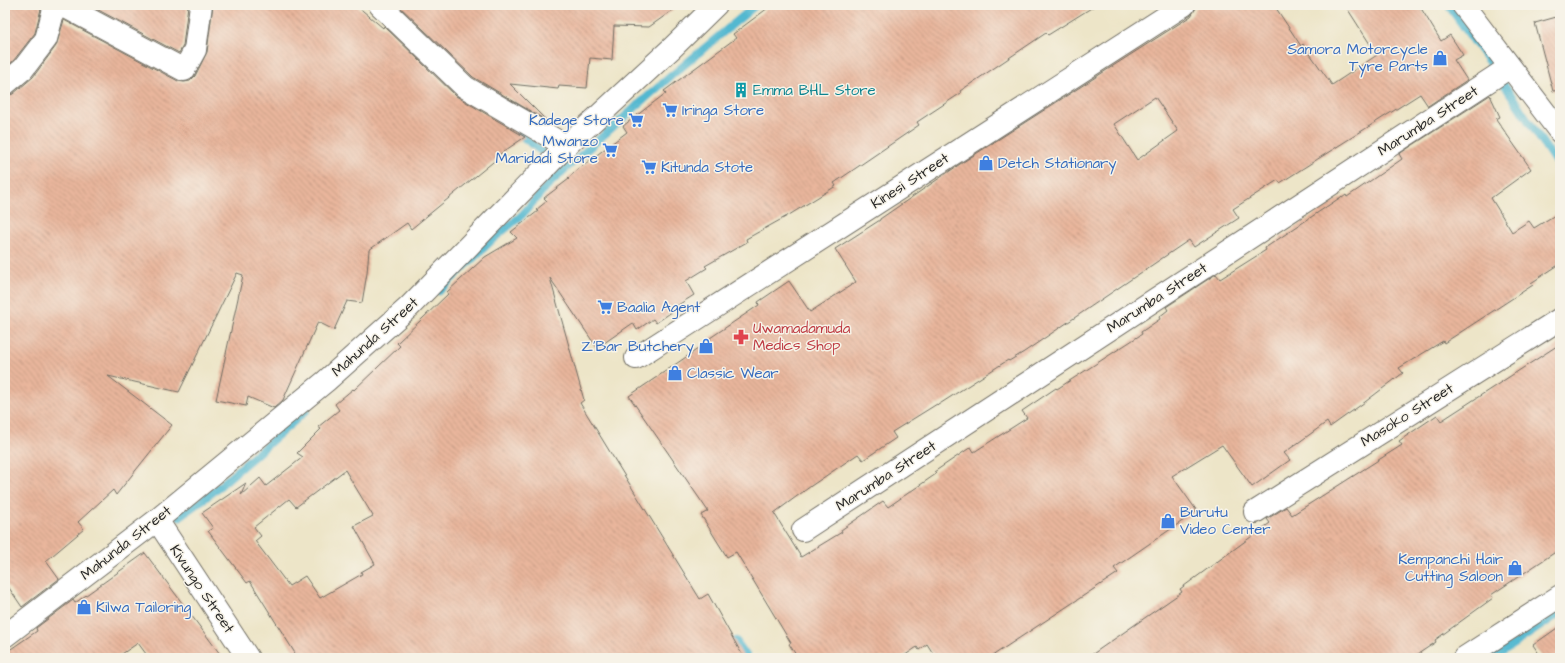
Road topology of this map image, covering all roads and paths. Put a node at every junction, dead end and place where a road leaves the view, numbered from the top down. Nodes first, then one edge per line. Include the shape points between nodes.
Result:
1 (56, 5) edge
2 (62, 5) edge
3 (201, 5) edge
4 (380, 5) edge
5 (716, 5) edge
6 (1184, 5) edge
7 (1463, 5) edge
8 (1510, 67) junction
9 (5, 84) edge
10 (1560, 132) edge
11 (566, 146) junction
12 (1560, 319) edge
13 (636, 358) dead end
14 (1255, 512) dead end
15 (157, 520) junction
16 (803, 530) dead end
17 (1560, 596) edge
18 (5, 636) edge
19 (248, 658) edge
20 (1464, 658) edge

1 - 9 street via 46,39 23,70
2 - 3 street via 184,70 195,50
4 - 11 street via 465,87
5 - 11 street, Mahunda Street
6 - 13 street, Kinesi Street
7 - 8 street
8 - 10 street
8 - 16 street, Marumba Street
11 - 15 street, Mahunda Street via 409,308
12 - 14 street, Masoko Street
15 - 18 street, Mahunda Street
15 - 19 street, Kivungo Street
17 - 20 street

